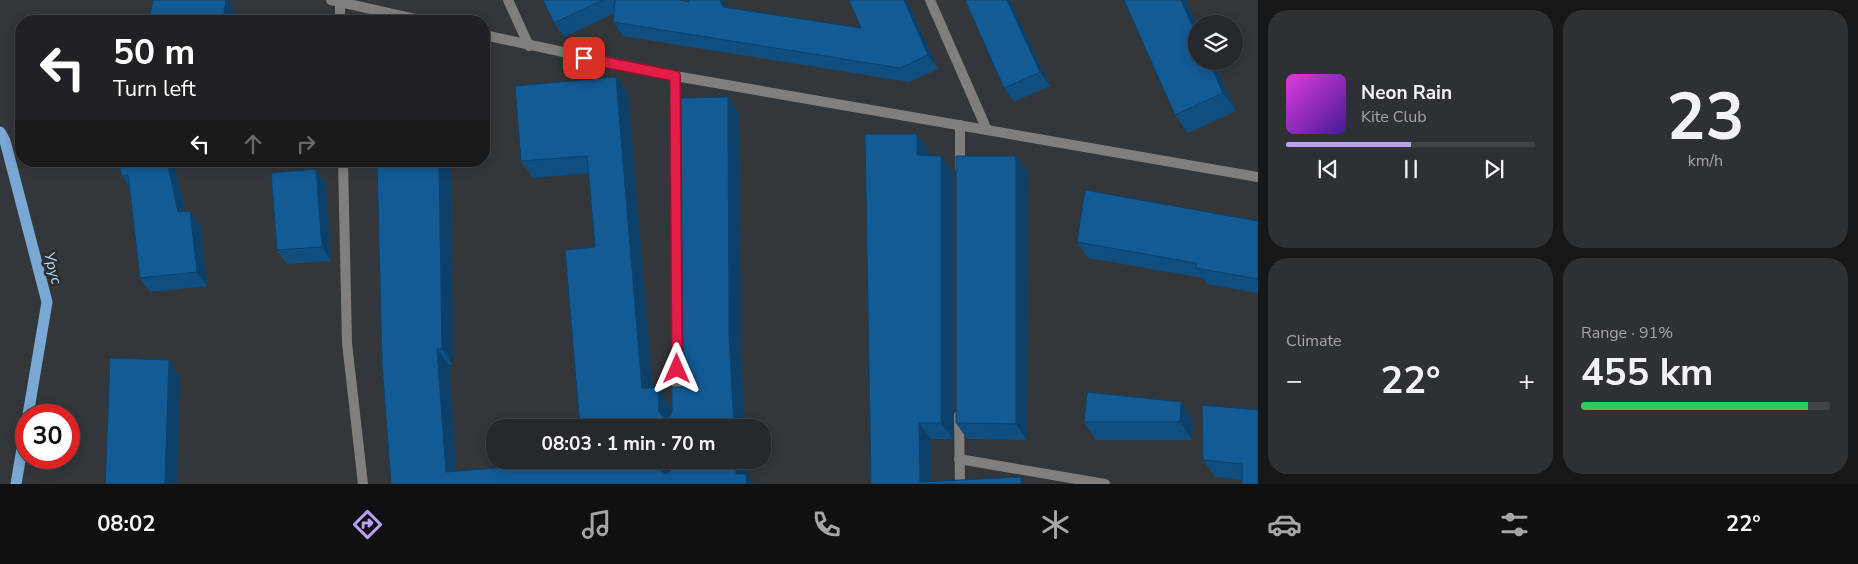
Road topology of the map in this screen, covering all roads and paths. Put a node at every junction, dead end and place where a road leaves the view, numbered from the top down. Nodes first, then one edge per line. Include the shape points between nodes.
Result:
1 (508, 0) edge
2 (930, 0) edge
3 (335, 1) edge
4 (338, 15) edge
5 (397, 15) edge
6 (490, 36) edge
7 (529, 46) junction
8 (675, 76) junction
9 (960, 126) junction
10 (987, 130) junction
11 (343, 167) edge
12 (960, 174) edge
13 (1258, 177) edge
14 (959, 400) edge
15 (677, 408) edge
16 (959, 459) junction
17 (363, 484) edge
18 (960, 484) edge
19 (1106, 484) edge

1 - 7 street
2 - 10 street
3 - 4 street
3 - 5 street
6 - 7 street
7 - 8 street
8 - 9 street
8 - 15 street
9 - 10 street
9 - 12 street
10 - 13 street
11 - 17 street via 347,343
14 - 16 street
16 - 18 street
16 - 19 street

